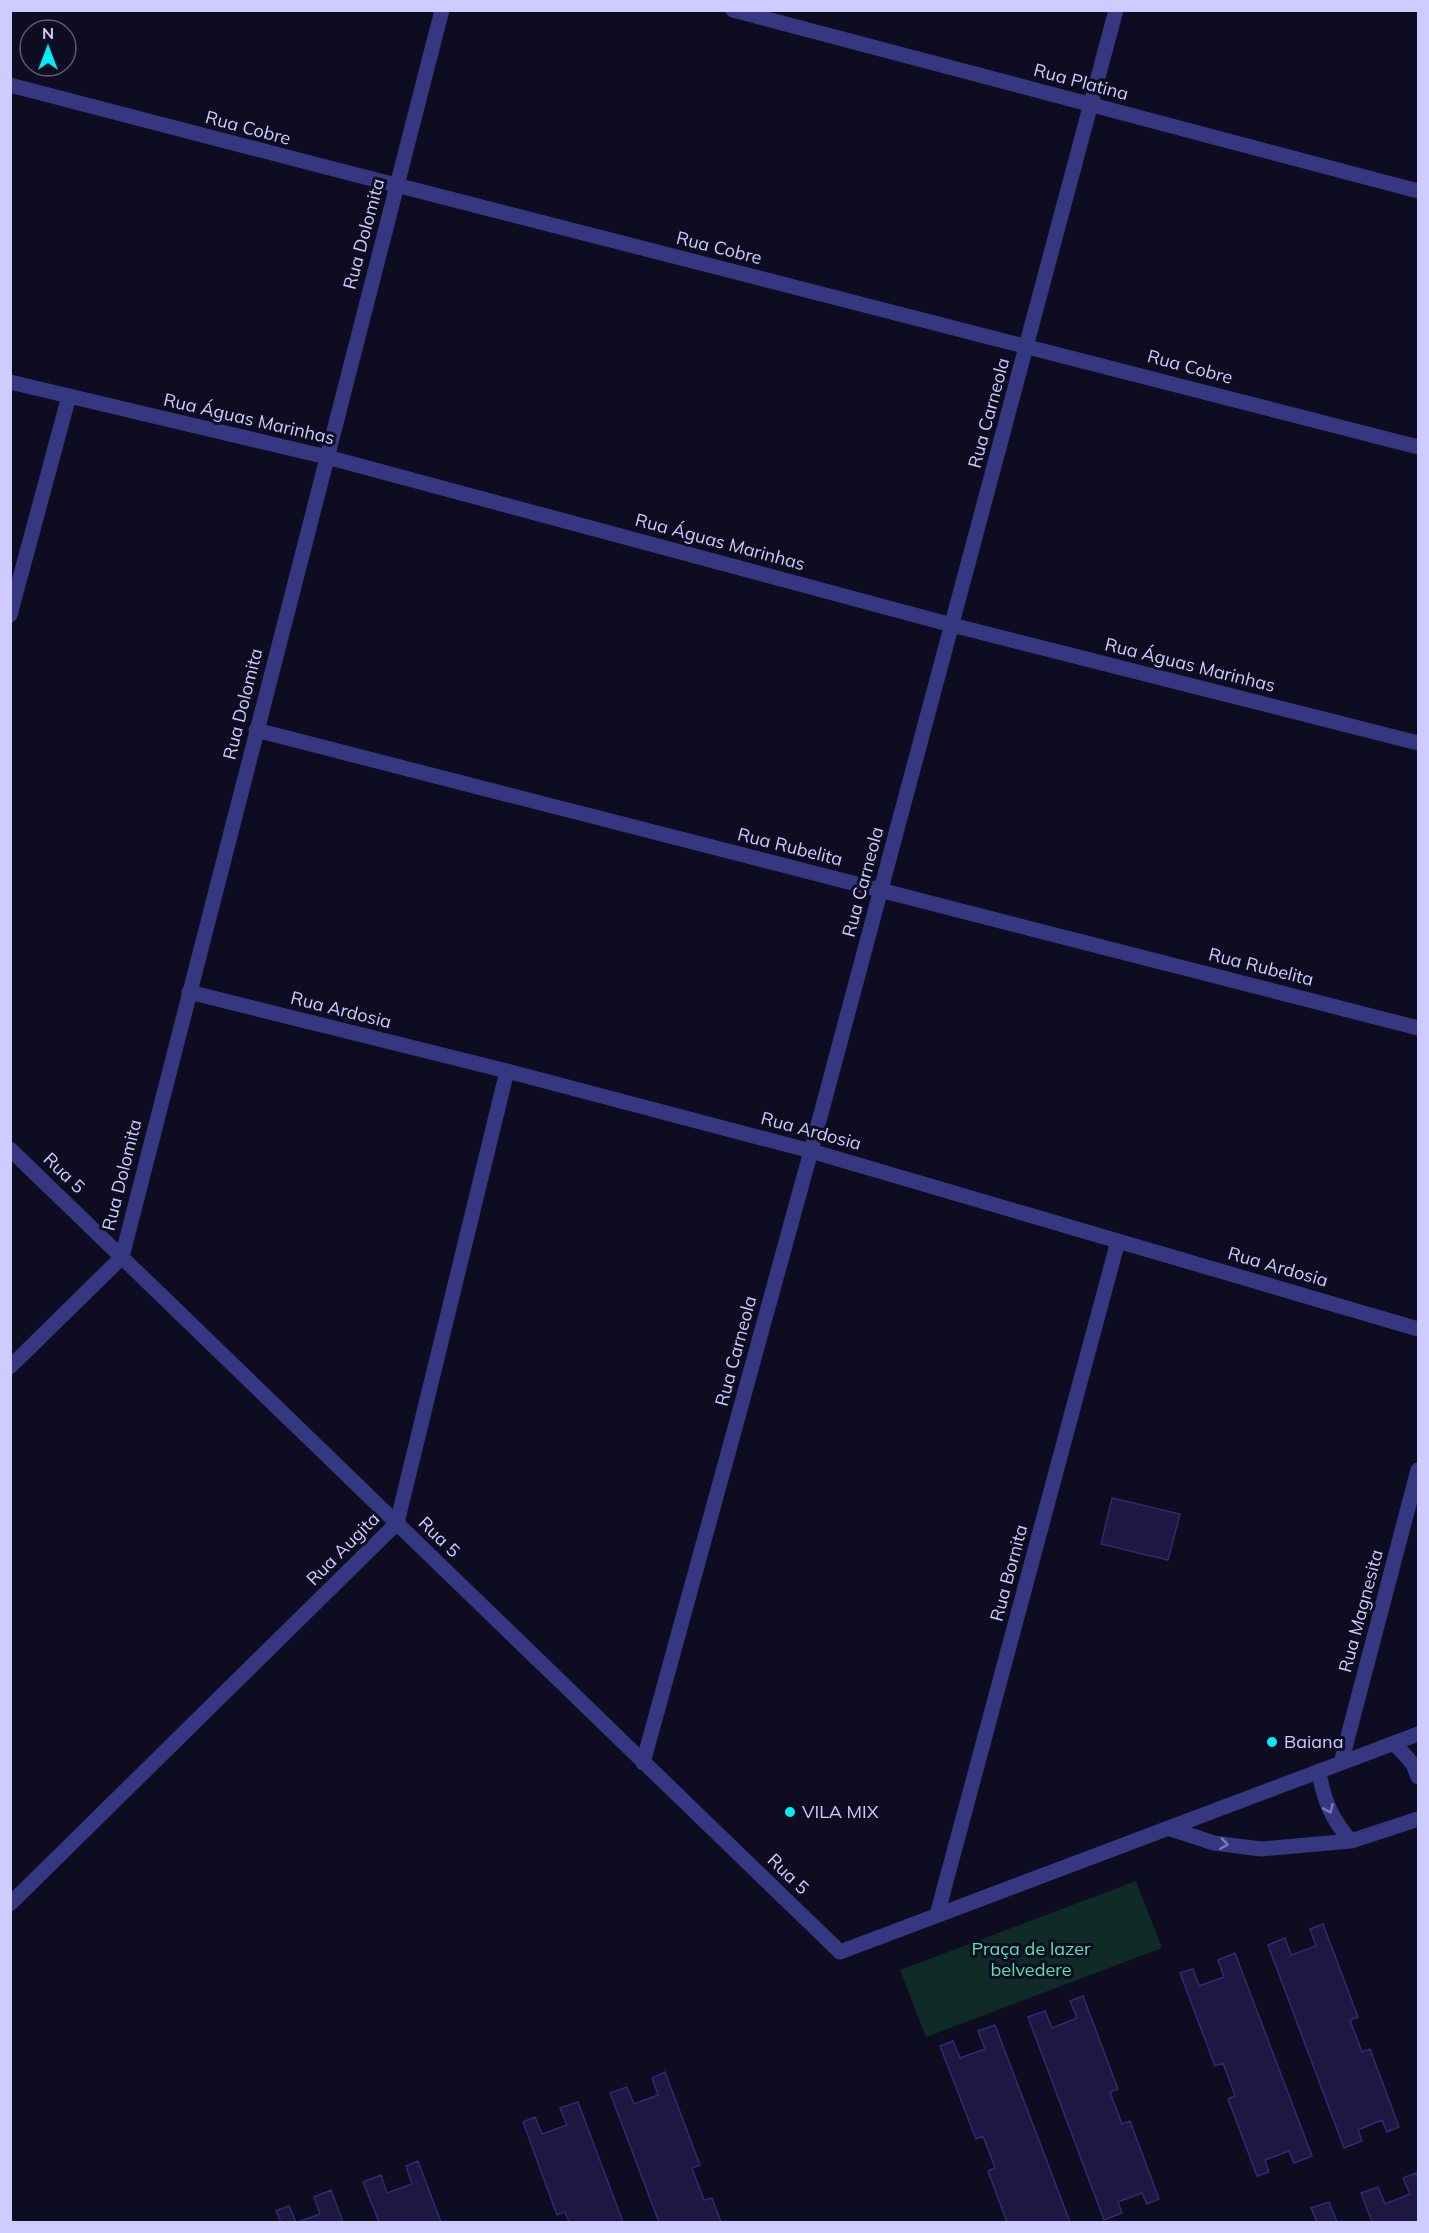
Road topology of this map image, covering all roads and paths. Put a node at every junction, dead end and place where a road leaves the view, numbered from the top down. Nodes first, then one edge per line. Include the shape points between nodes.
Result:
1 (442, 10) edge
2 (733, 10) edge
3 (1116, 10) edge
4 (10, 86) edge
5 (1091, 105) junction
6 (396, 187) junction
7 (1419, 191) edge
8 (1027, 345) junction
9 (10, 382) edge
10 (69, 396) junction
11 (1419, 447) edge
12 (327, 457) junction
13 (10, 615) edge
14 (952, 625) junction
15 (256, 730) junction
16 (1419, 743) edge
17 (881, 890) junction
18 (189, 992) junction
19 (1419, 1028) edge
20 (507, 1071) junction
21 (10, 1149) edge
22 (811, 1151) junction
23 (1118, 1240) junction
24 (122, 1257) junction
25 (1419, 1329) edge
26 (10, 1367) edge
27 (1419, 1470) edge
28 (397, 1523) junction
29 (1419, 1734) edge
30 (1394, 1743) junction
31 (643, 1763) junction
32 (1341, 1763) junction
33 (1320, 1771) junction
34 (1419, 1777) edge
35 (1419, 1819) edge
36 (1168, 1828) junction
37 (1351, 1841) junction
38 (10, 1904) edge
39 (937, 1915) junction

1 - 6 street, Rua Dolomita
2 - 5 street, Rua Platina
3 - 5 street, Rua Carneola
4 - 6 street, Rua Cobre
5 - 7 street, Rua Platina
5 - 8 street, Rua Carneola
6 - 8 street, Rua Cobre
6 - 12 street, Rua Dolomita
8 - 11 street, Rua Cobre
8 - 14 street, Rua Carneola
9 - 10 street, Rua Águas Marinhas
10 - 12 street, Rua Águas Marinhas
10 - 13 street
12 - 14 street, Rua Águas Marinhas
12 - 15 street, Rua Dolomita
14 - 16 street, Rua Águas Marinhas
14 - 17 street, Rua Carneola
15 - 17 street, Rua Rubelita
15 - 18 street, Rua Dolomita
17 - 19 street, Rua Rubelita
17 - 22 street, Rua Carneola
18 - 20 street, Rua Ardosia
18 - 24 street, Rua Dolomita
20 - 22 street, Rua Ardosia
20 - 28 street, Rua Augita
21 - 24 street, Rua 5
22 - 23 street, Rua Ardosia
22 - 31 street, Rua Carneola
23 - 25 street, Rua Ardosia
23 - 39 street, Rua Bornita
24 - 26 street, Rua Dolomita
24 - 28 street, Rua 5
27 - 32 street, Rua Magnesita
28 - 31 street, Rua 5
28 - 38 street, Rua Augita
29 - 30 street
30 - 32 street
30 - 34 street
31 - 39 street, Rua 5 via 840,1952
32 - 33 street
33 - 36 street
33 -> 37 street via 1327,1806
35 - 37 street
36 -> 37 street via 1215,1843 1261,1850
36 - 39 street

